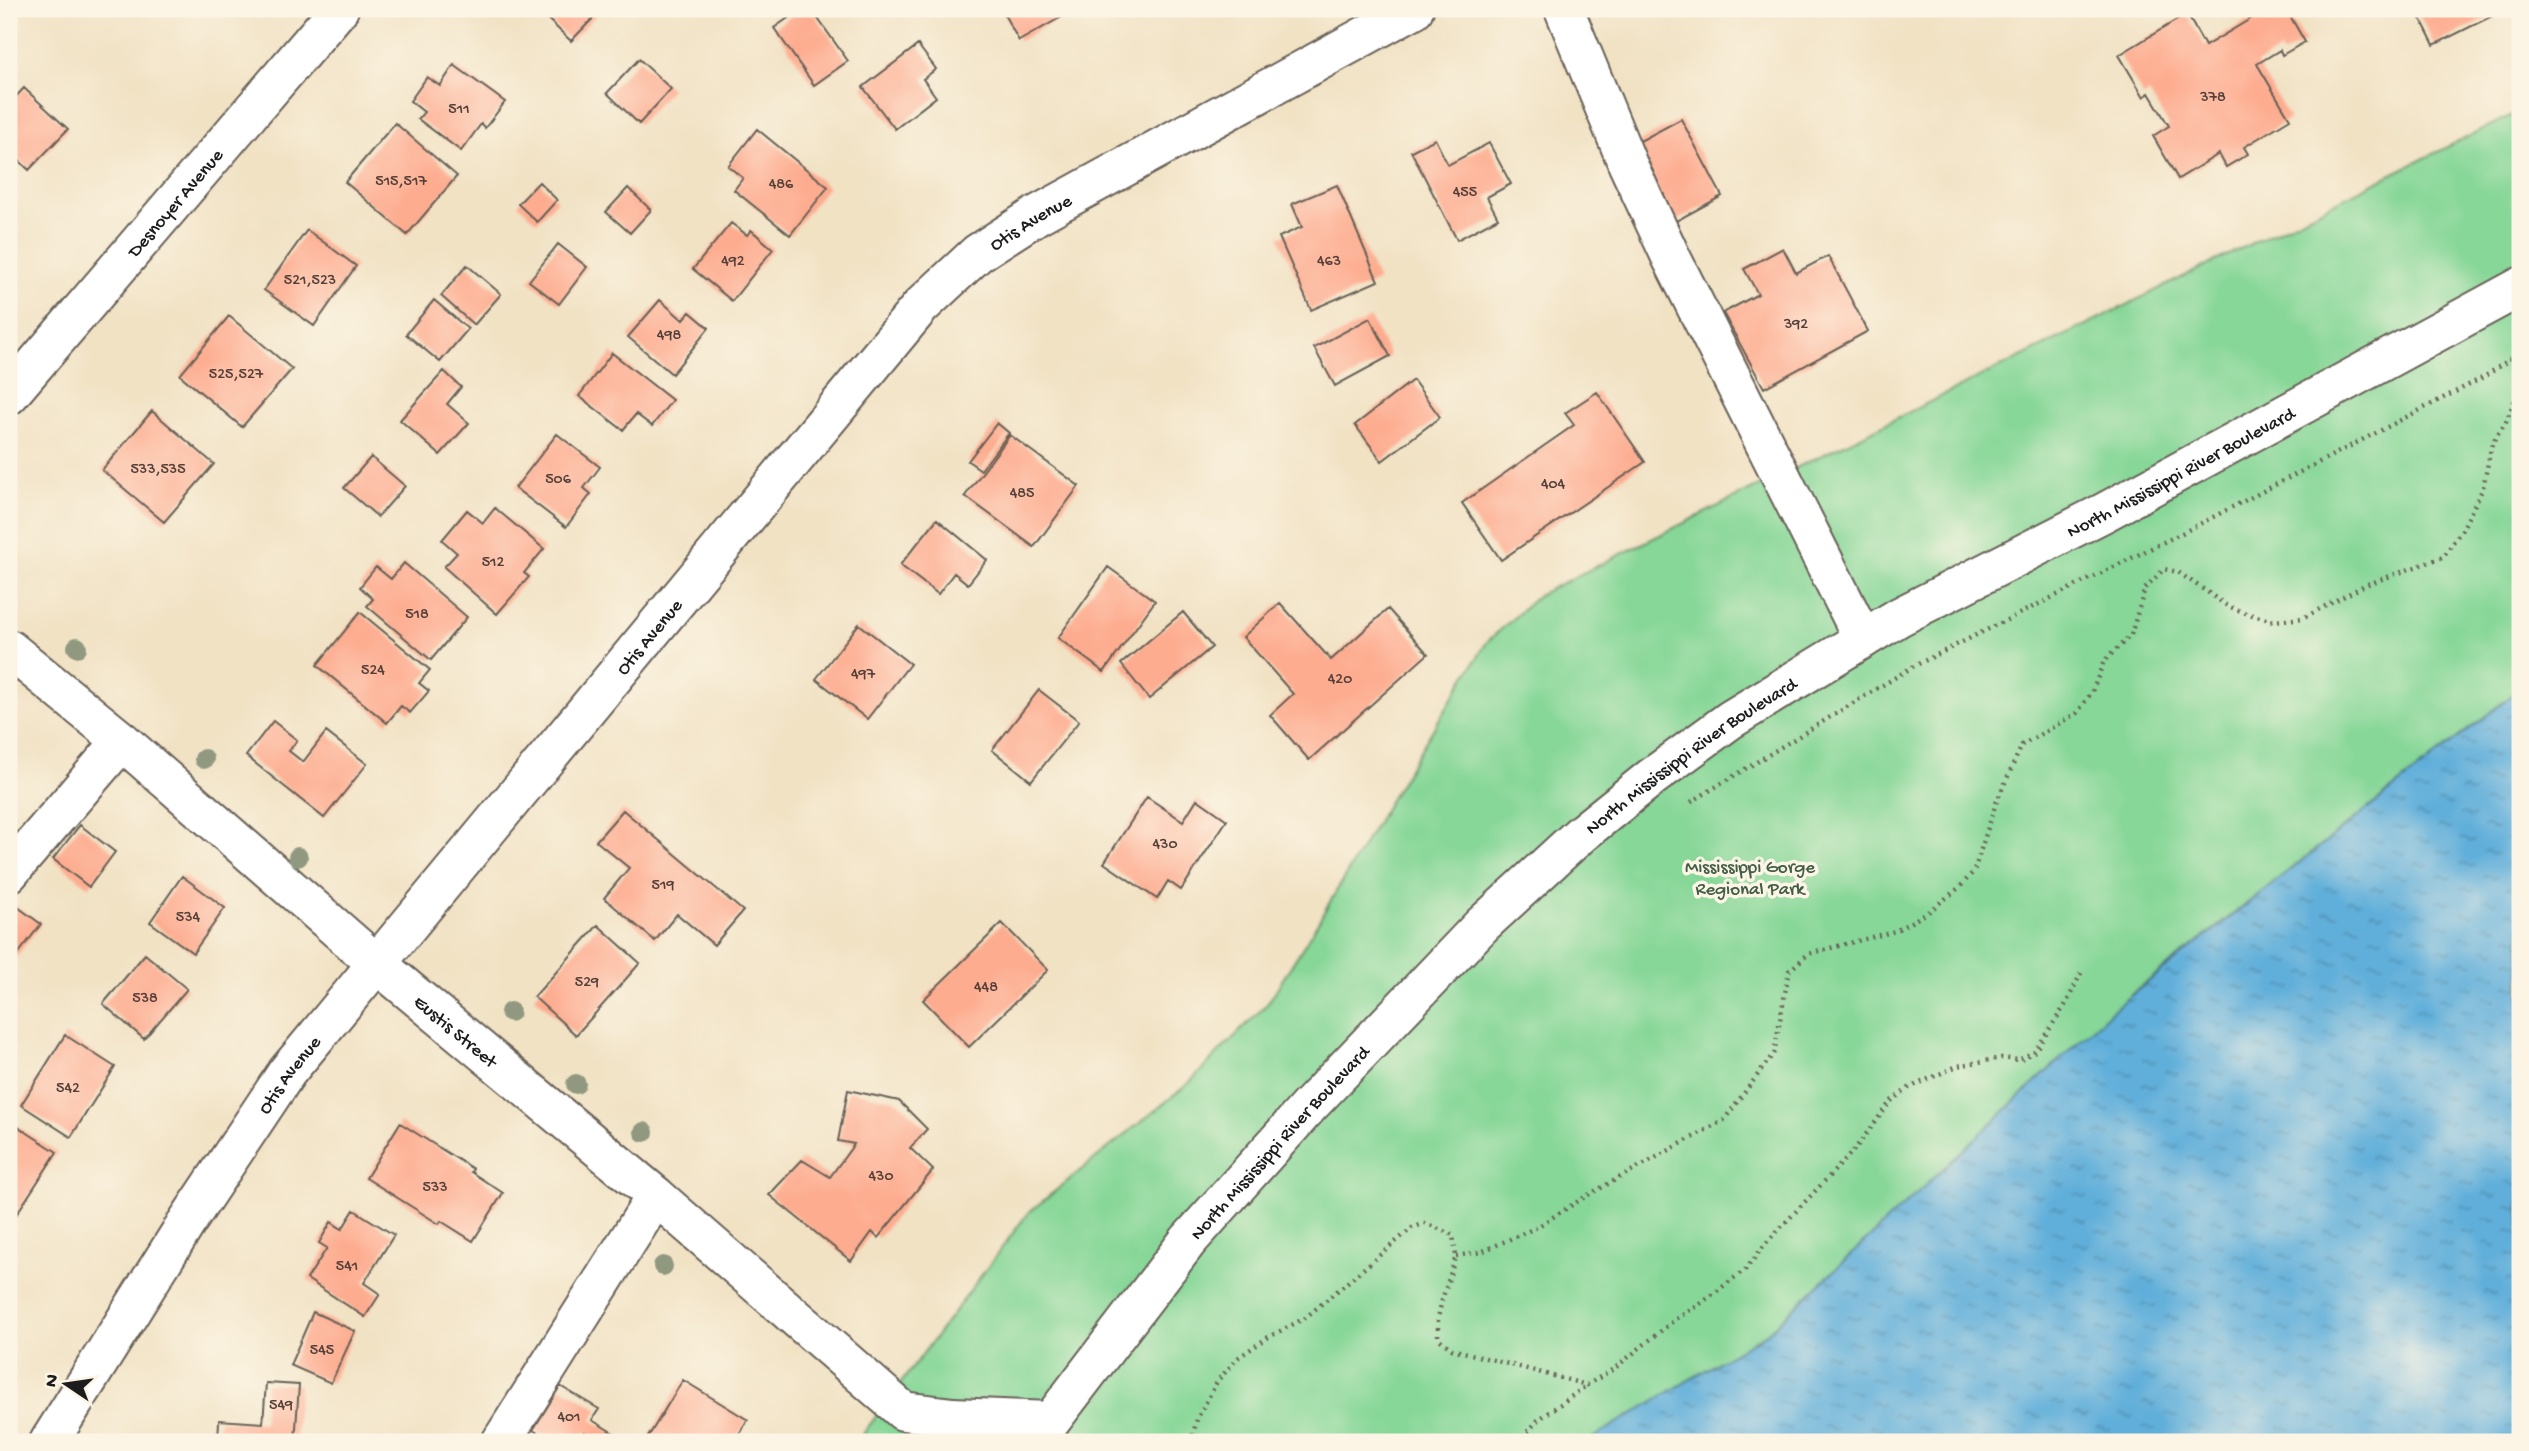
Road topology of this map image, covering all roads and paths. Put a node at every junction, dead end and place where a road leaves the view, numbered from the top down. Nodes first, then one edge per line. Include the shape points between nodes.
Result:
1 (340, 9) edge
2 (1414, 9) edge
3 (1564, 9) edge
4 (2520, 287) edge
5 (2520, 352) edge
6 (2520, 371) edge
7 (9, 395) edge
8 (1863, 639) junction
9 (9, 649) edge
10 (122, 741) junction
11 (1681, 810) dead end
12 (9, 873) edge
13 (376, 963) junction
14 (2083, 970) dead end
15 (656, 1196) junction
16 (1456, 1256) junction
17 (1587, 1385) junction
18 (904, 1427) edge
19 (1042, 1432) edge
20 (49, 1442) edge
21 (502, 1442) edge
22 (1191, 1442) edge
23 (1518, 1442) edge

1 - 7 street, Desnoyer Avenue
2 - 13 street, Otis Avenue via 1037,215 978,253 930,297
3 - 8 street via 1671,257
4 - 8 street, North Mississippi River Boulevard
5 - 11 path via 2484,377 2232,508 1914,666
6 - 16 path via 2518,392 2492,443 2483,488 2443,557 2365,585 2303,618 2274,621 2226,605 2178,572 2164,569 2145,588 2131,635 2104,661 2092,692 2077,713 2022,745 1996,803 1974,872 1927,913 1895,931 1808,954 1789,971 1774,1053 1724,1120 1538,1227 1481,1252
8 - 19 street, North Mississippi River Boulevard via 1730,720 1652,777 1581,834 1482,925 1309,1105 1188,1241
9 - 10 street, Eustis Street
10 - 12 street
10 - 13 street, Eustis Street
13 - 15 street, Eustis Street
13 - 20 street, Otis Avenue via 287,1072
14 - 17 path via 2035,1051 2019,1060 2001,1058 1957,1066 1900,1094 1746,1269
15 - 18 street, Eustis Street
15 - 21 street
16 - 17 path via 1438,1318 1437,1338 1452,1349
16 - 22 path via 1453,1235 1425,1223 1412,1228 1305,1318 1240,1357 1218,1380 1197,1419
17 - 23 path via 1538,1420
18 - 19 street, Eustis Street via 953,1417

